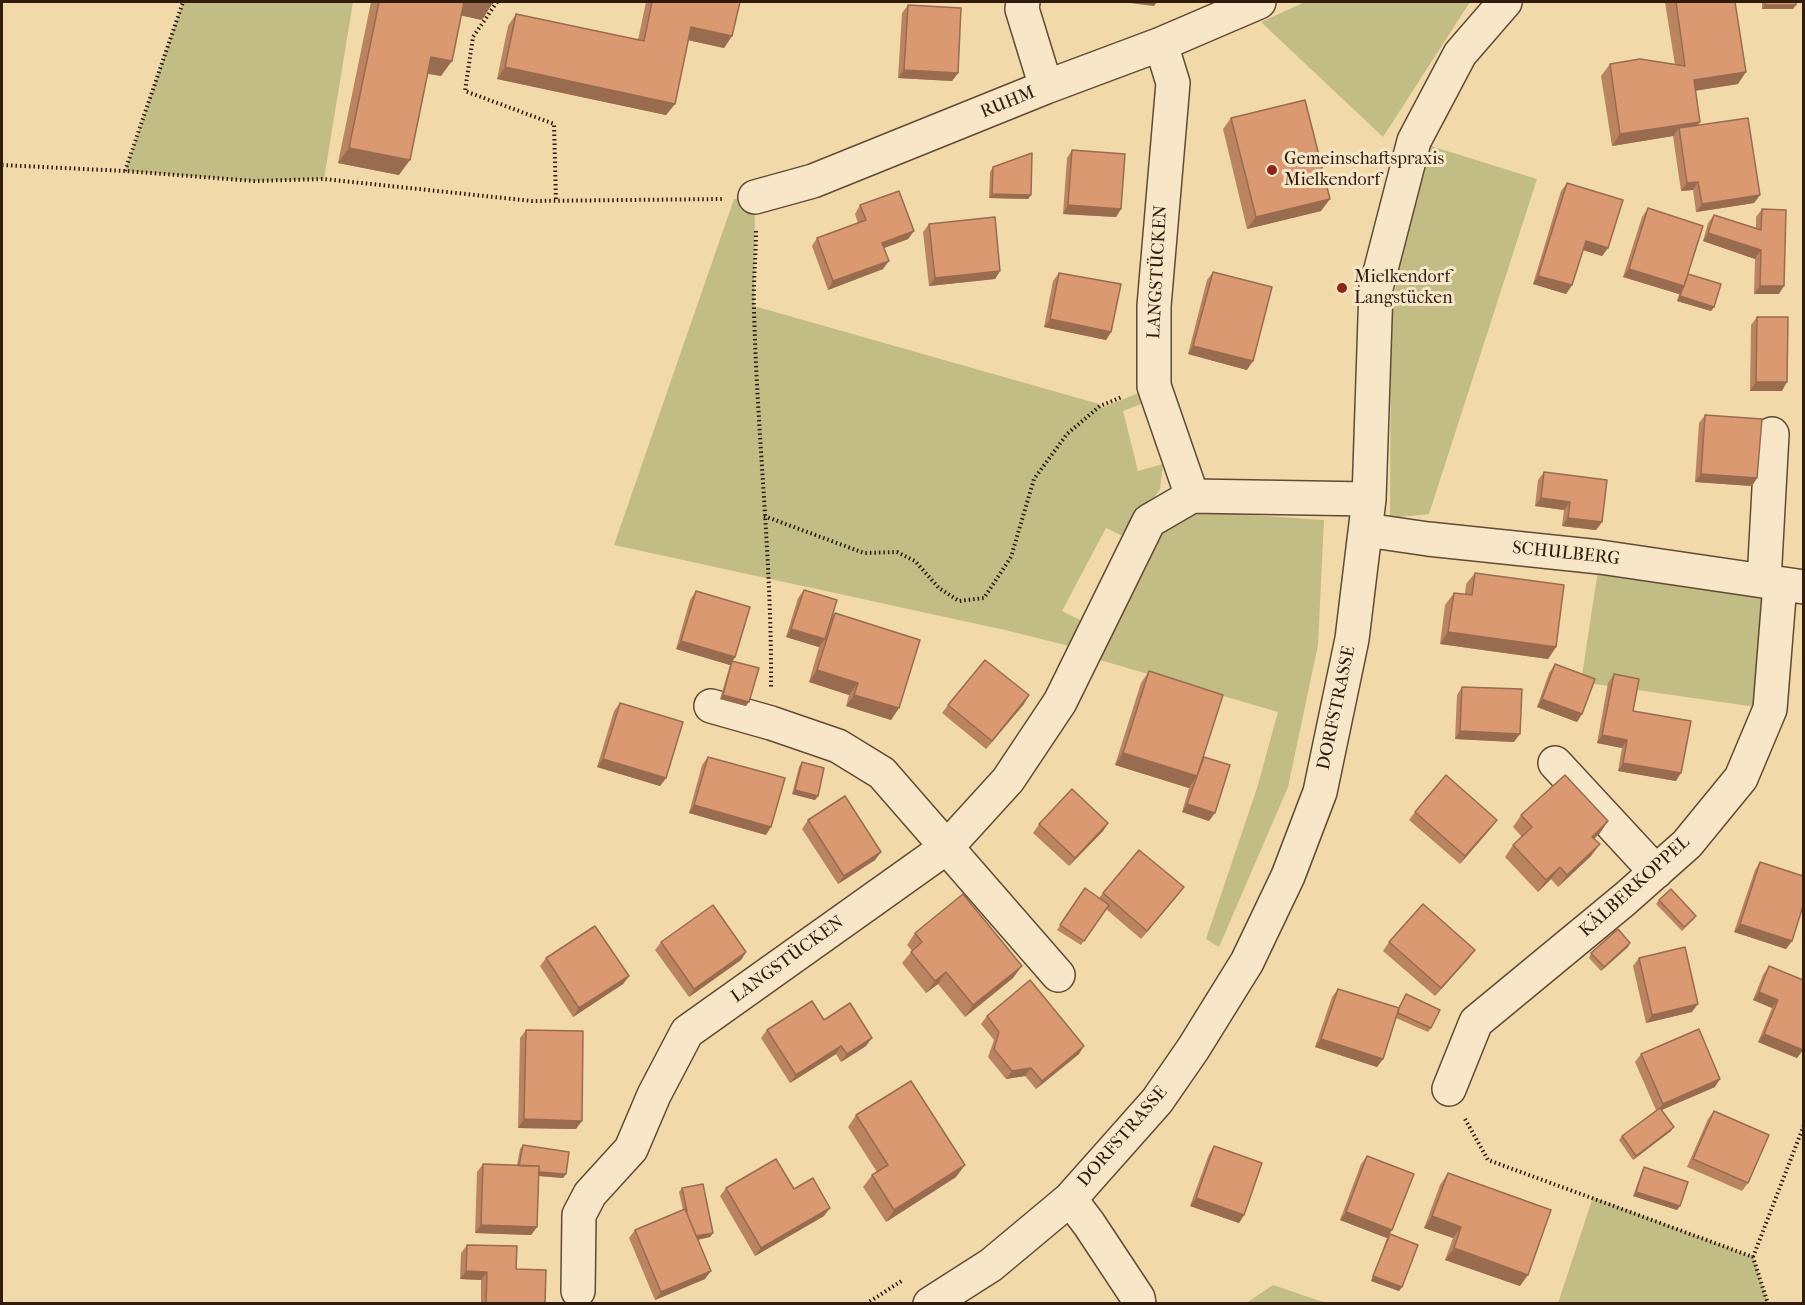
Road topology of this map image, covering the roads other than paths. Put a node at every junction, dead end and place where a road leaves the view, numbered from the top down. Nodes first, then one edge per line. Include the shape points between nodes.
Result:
1 (1023, 2) edge
2 (1259, 2) edge
3 (1505, 2) edge
4 (1161, 44) junction
5 (1046, 87) junction
6 (755, 197) road end
7 (1772, 434) dead end
8 (1191, 496) junction
9 (1368, 514) junction
10 (1782, 584) edge
11 (711, 706) dead end
12 (1555, 763) dead end
13 (946, 847) junction
14 (1656, 872) junction
15 (1058, 975) dead end
16 (1449, 1089) road end
17 (1070, 1199) junction
18 (578, 1291) dead end
19 (930, 1304) edge
20 (1139, 1304) edge

1 - 5 street
2 - 4 street, RUHM
3 - 9 street, DORFSTRASSE via 1460,54 1414,141 1376,288
4 - 5 street, RUHM
4 - 8 street, LANGSTÜCKEN via 1173,83 1154,306 1154,386
5 - 6 street, RUHM via 813,181
7 - 10 street
8 - 9 street
8 - 13 street, LANGSTÜCKEN via 1149,521 1060,702 1008,780
9 - 10 street, SCHULBERG via 1428,539 1600,557
9 - 17 street, DORFSTRASSE via 1352,639 1320,792 1287,876 1246,962 1193,1049 1157,1101
10 - 14 street, KÄLBERKOPPEL via 1770,709 1741,778 1687,844
11 - 13 street via 837,746 882,773
12 - 14 street
13 - 15 street
13 - 18 street, LANGSTÜCKEN via 687,1032 631,1149 590,1194 579,1215
14 - 16 street, KÄLBERKOPPEL via 1476,1022
17 - 19 street, DORFSTRASSE via 991,1265
17 - 20 street

